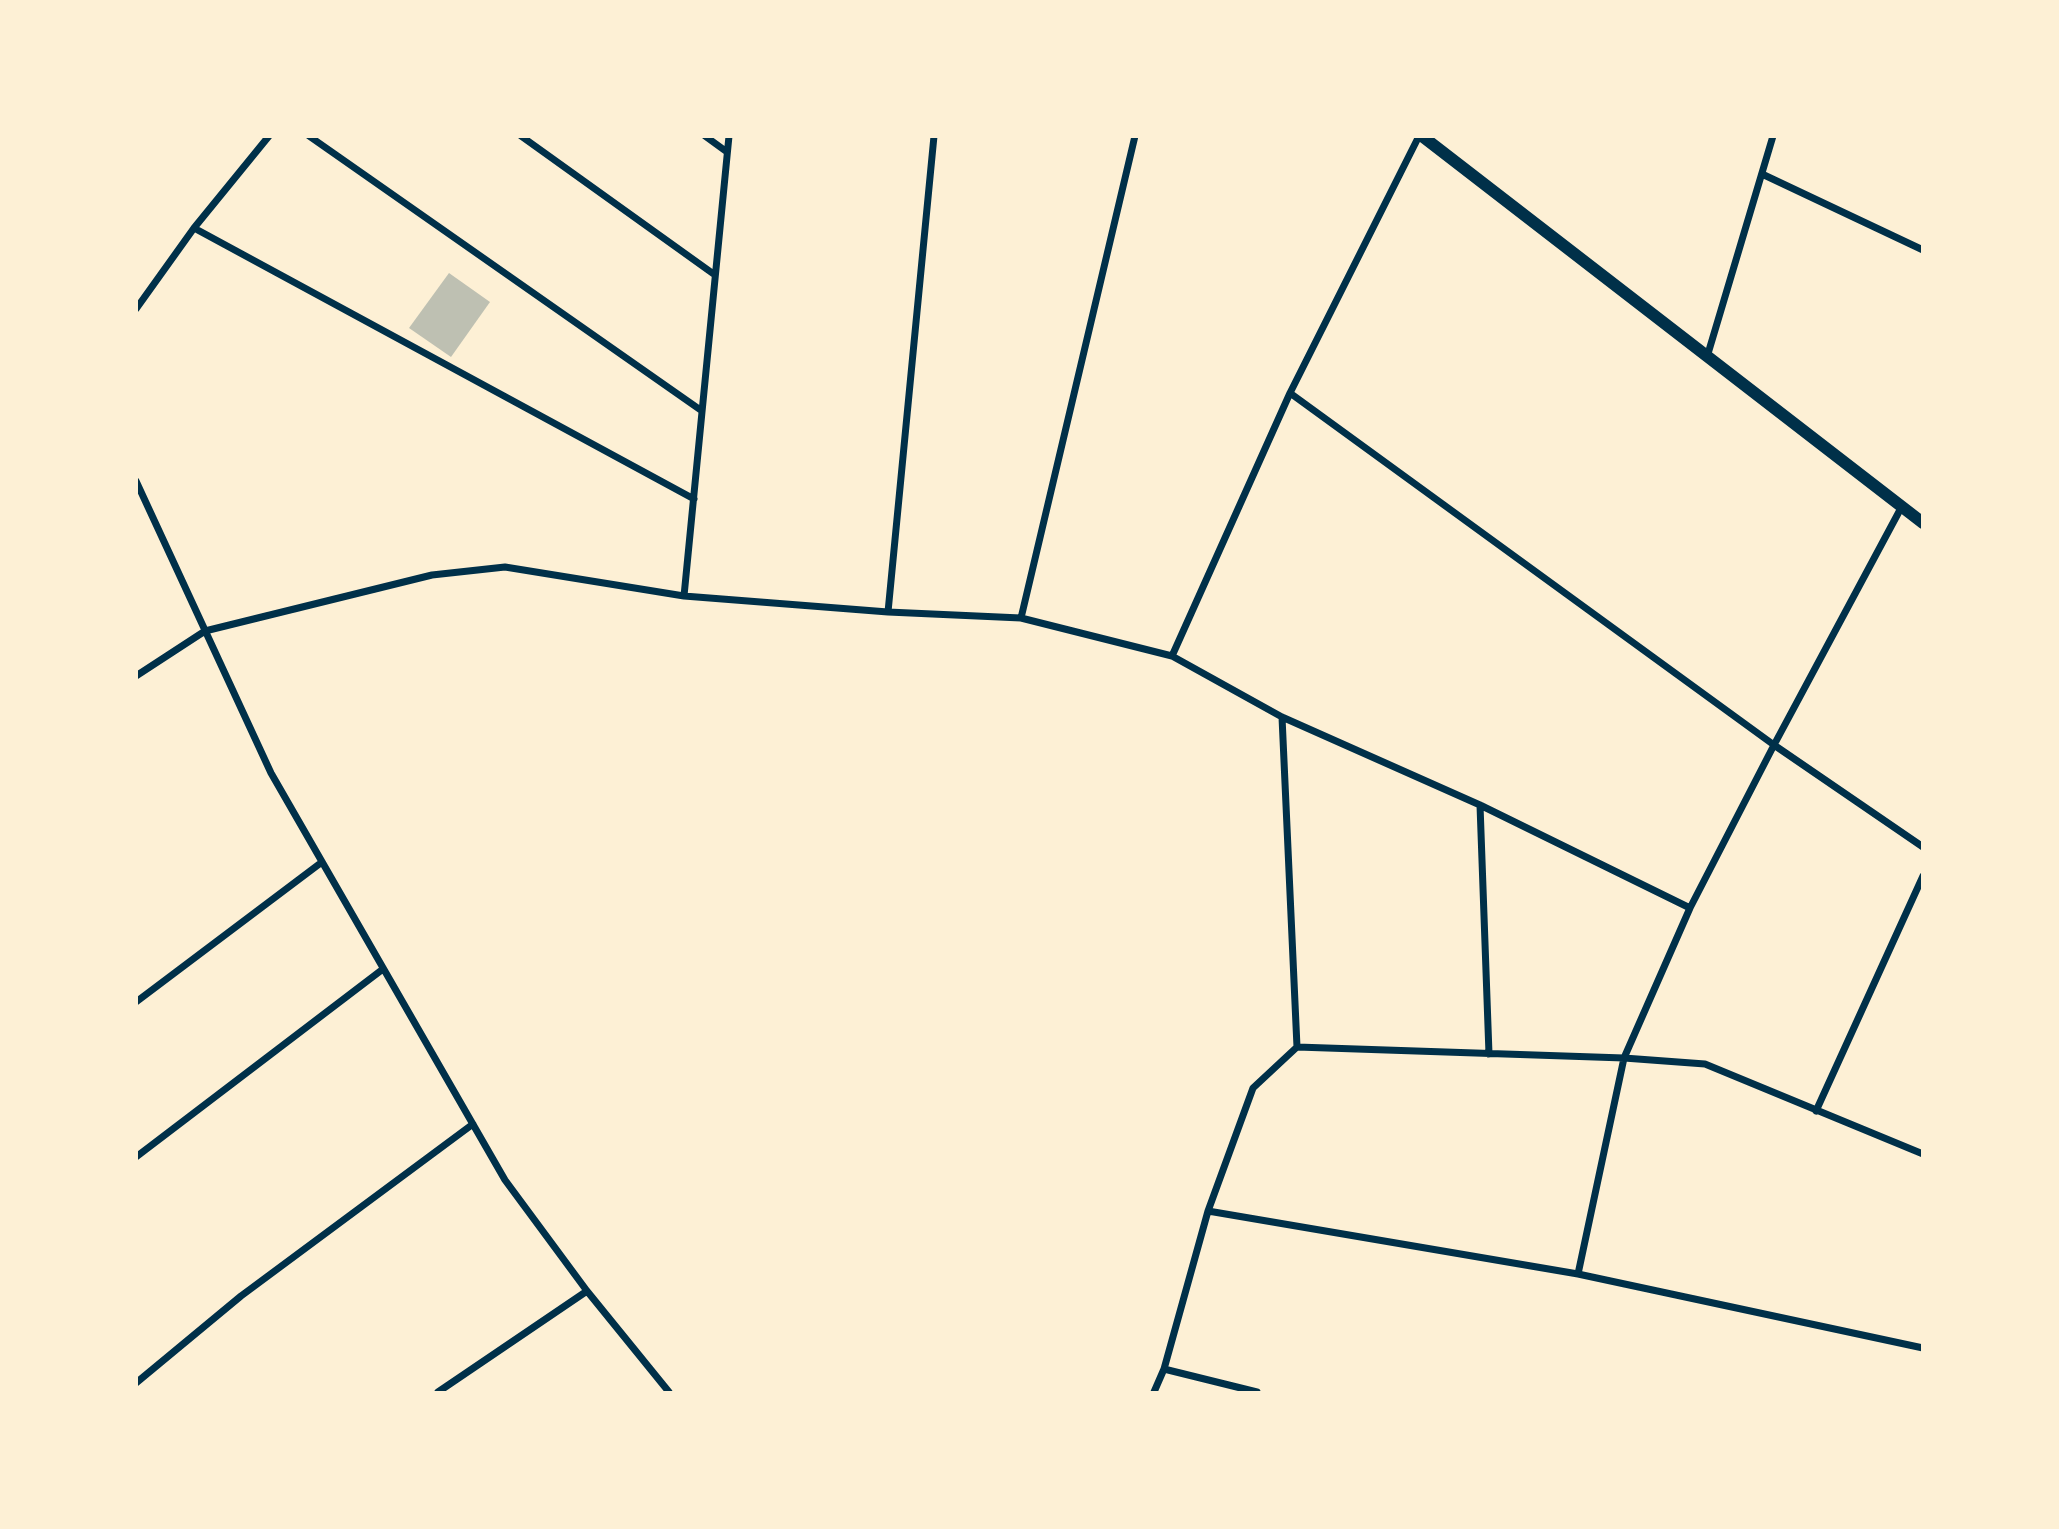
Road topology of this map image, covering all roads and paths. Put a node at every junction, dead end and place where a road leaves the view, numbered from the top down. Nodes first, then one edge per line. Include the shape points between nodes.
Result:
1 (268, 136) edge
2 (309, 136) edge
3 (522, 136) edge
4 (705, 136) edge
5 (729, 136) edge
6 (934, 136) edge
7 (1135, 136) edge
8 (1420, 136) edge
9 (1773, 136) edge
10 (727, 152) junction
11 (1762, 174) junction
12 (194, 228) junction
13 (1923, 250) edge
14 (715, 275) junction
15 (136, 309) edge
16 (1707, 358) junction
17 (1290, 393) junction
18 (702, 411) junction
19 (136, 481) edge
20 (694, 499) junction
21 (1901, 508) junction
22 (1923, 523) edge
23 (684, 596) junction
24 (888, 612) junction
25 (1021, 618) junction
26 (205, 631) junction
27 (1172, 656) junction
28 (136, 676) edge
29 (1282, 717) junction
30 (1774, 745) junction
31 (1480, 804) junction
32 (1923, 847) edge
33 (322, 862) junction
34 (1923, 877) edge
35 (1690, 908) junction
36 (383, 969) junction
37 (136, 1002) edge
38 (1297, 1047) junction
39 (1489, 1054) junction
40 (1624, 1058) junction
41 (1816, 1111) junction
42 (474, 1124) junction
43 (1923, 1154) edge
44 (136, 1157) edge
45 (1208, 1211) junction
46 (1578, 1274) junction
47 (587, 1291) junction
48 (1923, 1348) edge
49 (1164, 1369) junction
50 (136, 1383) edge
51 (438, 1392) edge
52 (669, 1392) edge
53 (1154, 1392) edge
54 (1258, 1392) edge

1 - 12 street
2 - 18 street
3 - 14 street
4 - 10 street
5 - 10 street
6 - 24 street
7 - 25 street
8 - 16 street
8 - 17 street
9 - 11 street
10 - 14 street
11 - 13 street
11 - 16 street
12 - 15 street
12 - 20 street
14 - 18 street
16 - 21 street
17 - 27 street
17 - 30 street
18 - 20 street
19 - 26 street
20 - 23 street
21 - 22 street
21 - 30 street
23 - 24 street
23 - 26 street via 505,567 432,575
24 - 25 street
25 - 27 street
26 - 28 street
26 - 33 street via 271,773
27 - 29 street
29 - 31 street
29 - 38 street
30 - 32 street
30 - 35 street
31 - 35 street
31 - 39 street
33 - 36 street
33 - 37 street
34 - 41 street
35 - 40 street
36 - 42 street
36 - 44 street
38 - 39 street
38 - 45 street via 1253,1088
39 - 40 street
40 - 41 street via 1705,1064
40 - 46 street
41 - 43 street
42 - 47 street via 505,1180
42 - 50 street via 241,1296
45 - 46 street
45 - 49 street
46 - 48 street
47 - 51 street
47 - 52 street
49 - 53 street
49 - 54 street

